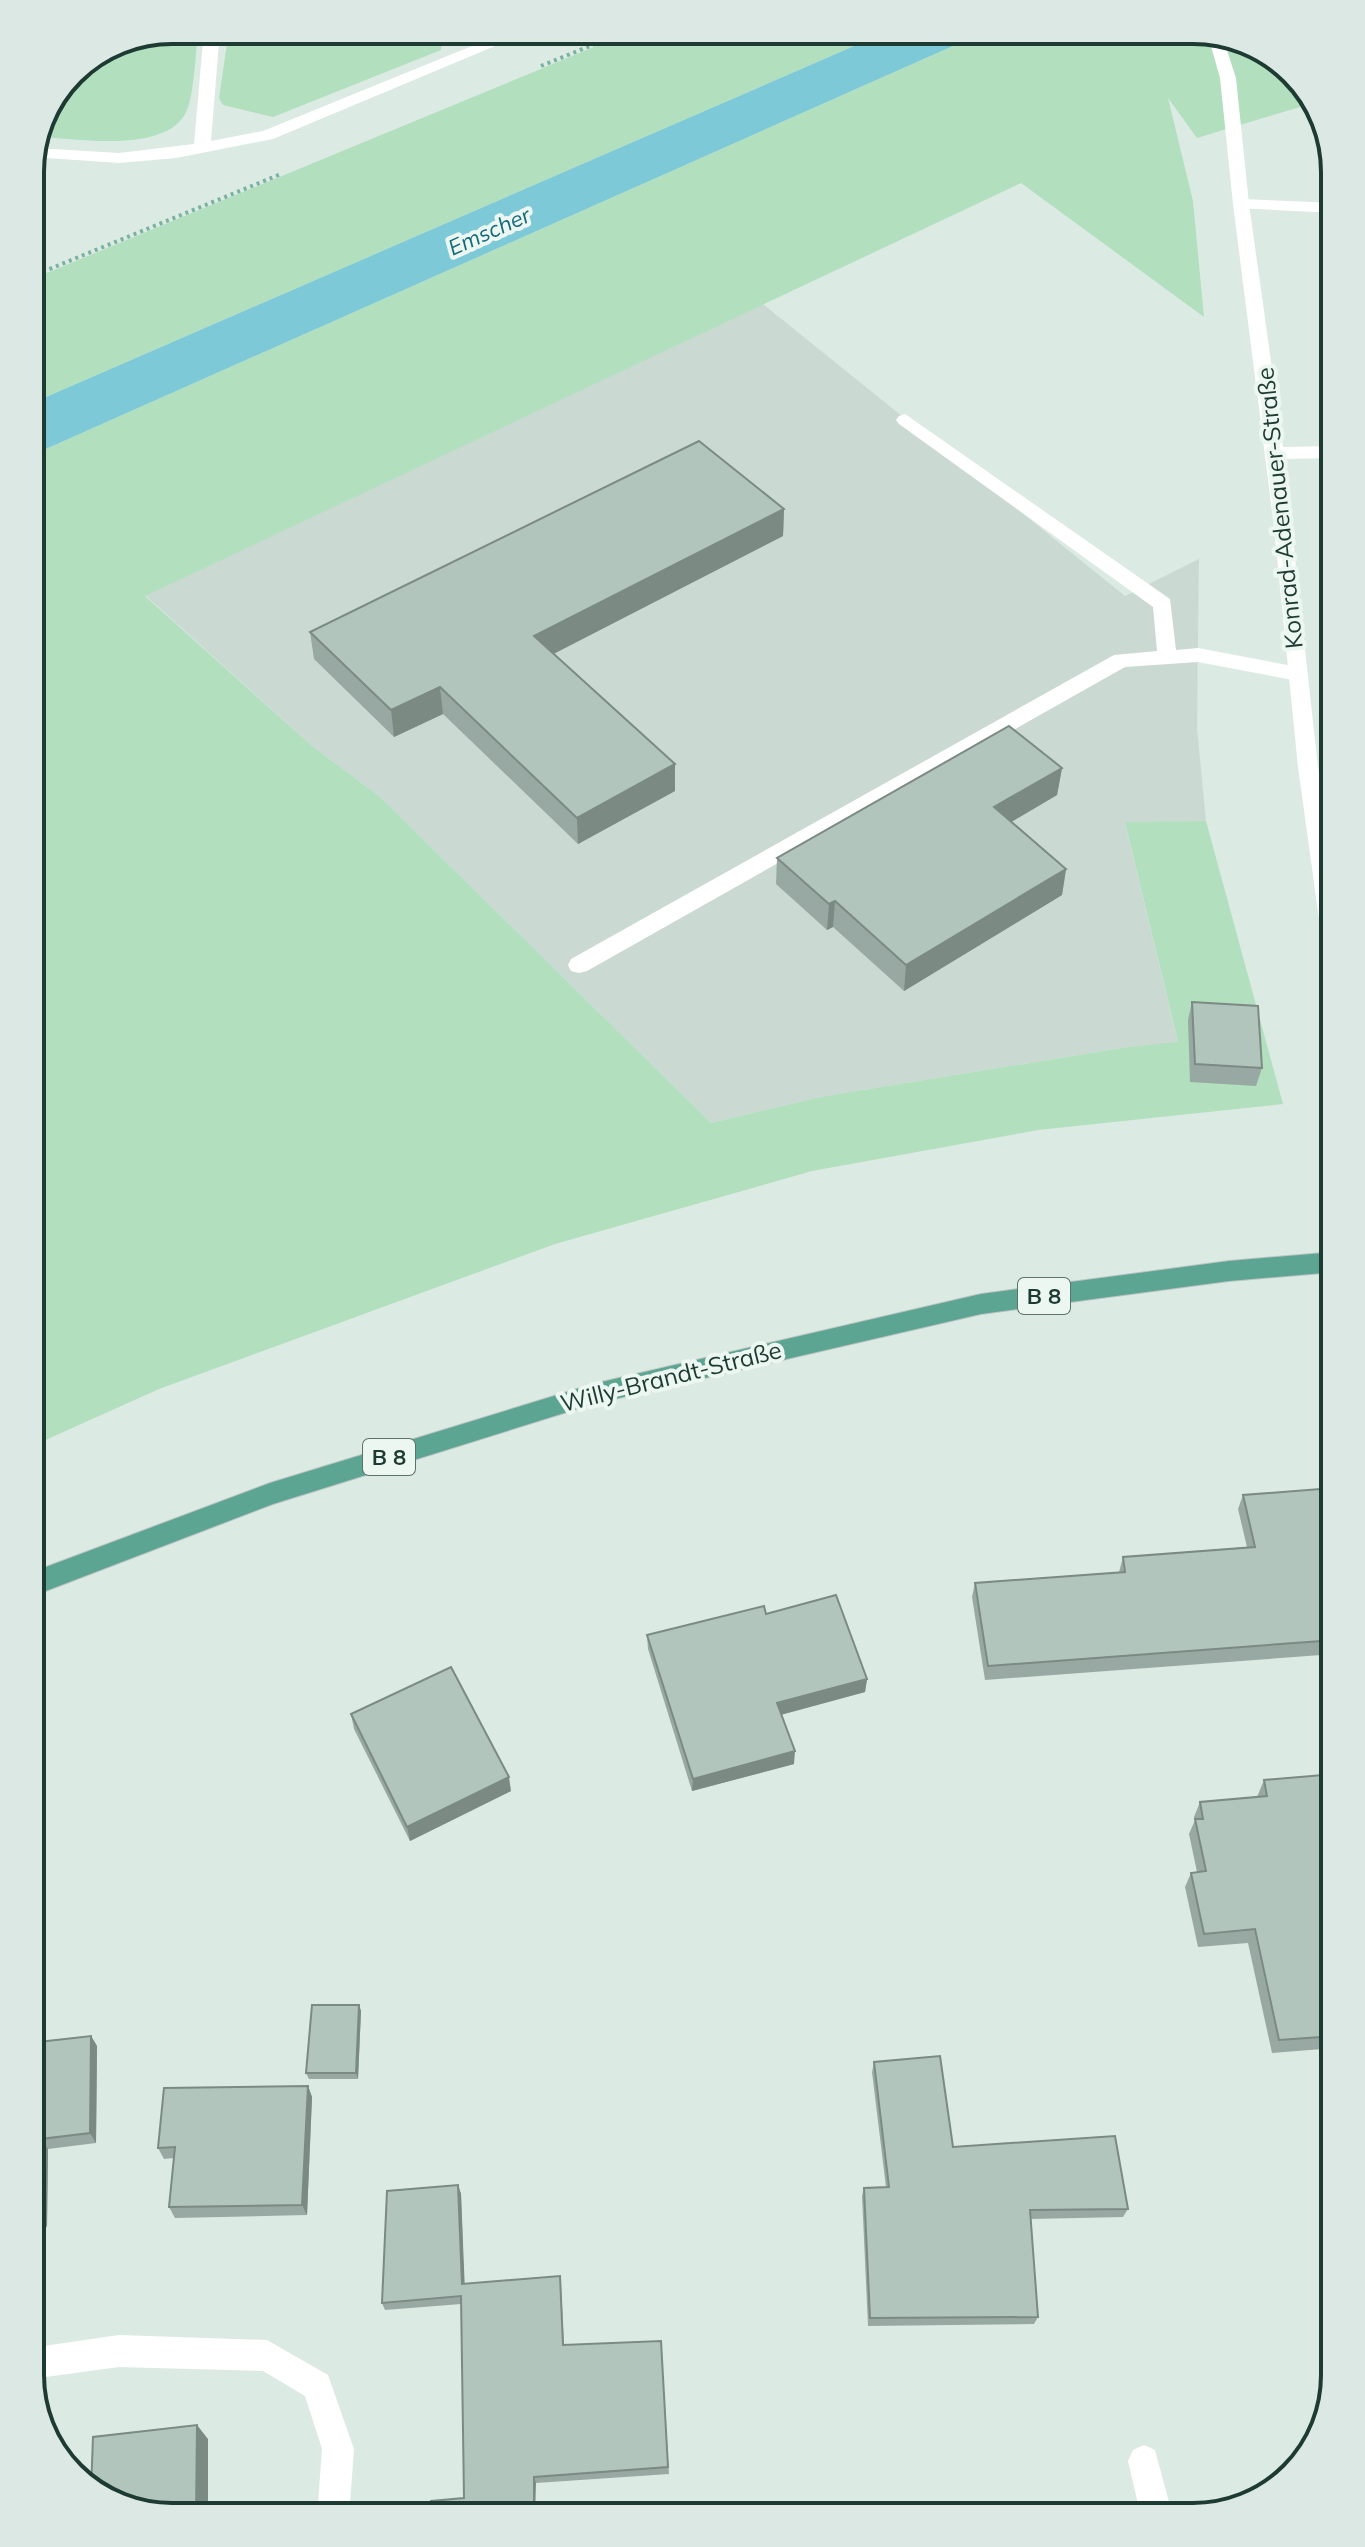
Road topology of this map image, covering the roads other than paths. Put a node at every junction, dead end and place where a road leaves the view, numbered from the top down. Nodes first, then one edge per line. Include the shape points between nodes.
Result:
1 (210, 44) edge
2 (491, 44) edge
3 (1218, 47) edge
4 (202, 148) junction
5 (46, 154) edge
6 (1241, 204) junction
7 (1321, 207) edge
8 (905, 420) dead end
9 (1321, 452) edge
10 (1274, 453) junction
11 (1167, 657) junction
12 (1298, 674) junction
13 (1321, 858) edge
14 (579, 965) dead end
15 (1321, 1263) edge
16 (44, 1580) edge
17 (44, 2362) edge
18 (1144, 2461) dead end
19 (334, 2503) edge
20 (1154, 2503) edge

1 - 4 street
2 - 4 street via 267,135
3 - 6 street, Konrad-Adenauer-Straße via 1228,78
4 - 5 street via 119,158
6 - 7 street
6 - 10 street, Konrad-Adenauer-Straße
8 - 11 street via 1163,604
9 - 10 street
10 - 12 street, Konrad-Adenauer-Straße
11 - 12 street via 1198,655
11 - 14 street via 1121,660
12 - 13 street, Konrad-Adenauer-Straße
15 - 16 main road, Willy-Brandt-Straße / B 8 via 981,1304 593,1394 270,1494
17 - 19 street via 119,2351 267,2356 317,2386 338,2449
18 - 20 street

